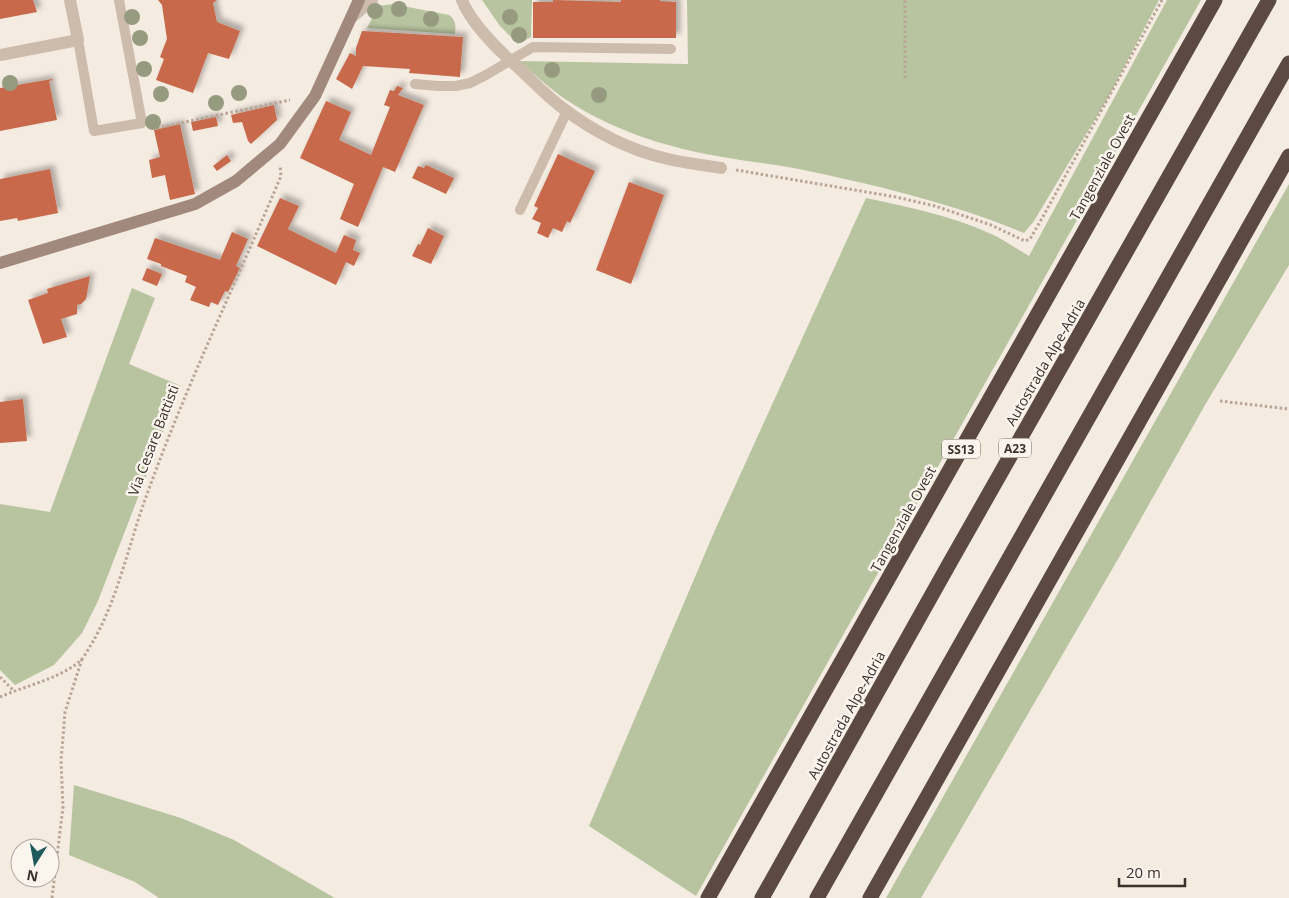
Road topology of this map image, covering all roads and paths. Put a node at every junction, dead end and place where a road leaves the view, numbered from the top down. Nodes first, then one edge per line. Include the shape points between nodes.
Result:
1 (70, 0) edge
2 (119, 0) edge
3 (359, 0) edge
4 (372, 0) edge
5 (905, 0) edge
6 (1162, 0) edge
7 (1215, 0) edge
8 (1269, 0) edge
9 (460, 2) edge
10 (352, 18) junction
11 (78, 40) junction
12 (671, 49) dead end
13 (0, 55) edge
14 (510, 61) junction
15 (1289, 63) edge
16 (905, 78) dead end
17 (415, 84) dead end
18 (315, 96) junction
19 (568, 111) junction
20 (142, 123) junction
21 (280, 144) junction
22 (1289, 156) edge
23 (720, 168) joint
24 (520, 210) dead end
25 (0, 263) edge
26 (1220, 402) dead end
27 (1289, 409) edge
28 (82, 658) junction
29 (0, 677) edge
30 (14, 691) junction
31 (0, 697) edge
32 (52, 898) edge
33 (708, 898) edge
34 (762, 898) edge
35 (817, 898) edge
36 (870, 898) edge

1 - 11 street
2 - 20 lane
3 - 10 street
4 - 10 street
5 - 16 path
6 - 23 path via 1040,222 1030,239 1025,241 992,225 906,199
7 - 33 highway, Tangenziale Ovest / SS13
8 - 34 highway, Autostrada Alpe-Adria / A23
9 - 14 street
10 - 18 street
11 - 13 street
11 - 20 lane via 94,131
12 - 14 lane via 533,47
14 - 17 lane via 470,83 456,86
14 - 19 street
15 - 35 highway
18 - 20 path via 149,129
18 - 21 street
19 - 23 street via 608,138 633,148 667,159
19 - 24 lane
21 - 25 street via 236,181 195,204
21 - 28 path, Via Cesare Battisti via 281,176 198,366 146,497 110,605
22 - 36 highway
26 - 27 path
28 - 30 path, Via Cesare Battisti via 68,669
28 - 32 path via 65,712 61,761 63,807
29 - 30 path
30 - 31 path, Via Cesare Battisti

